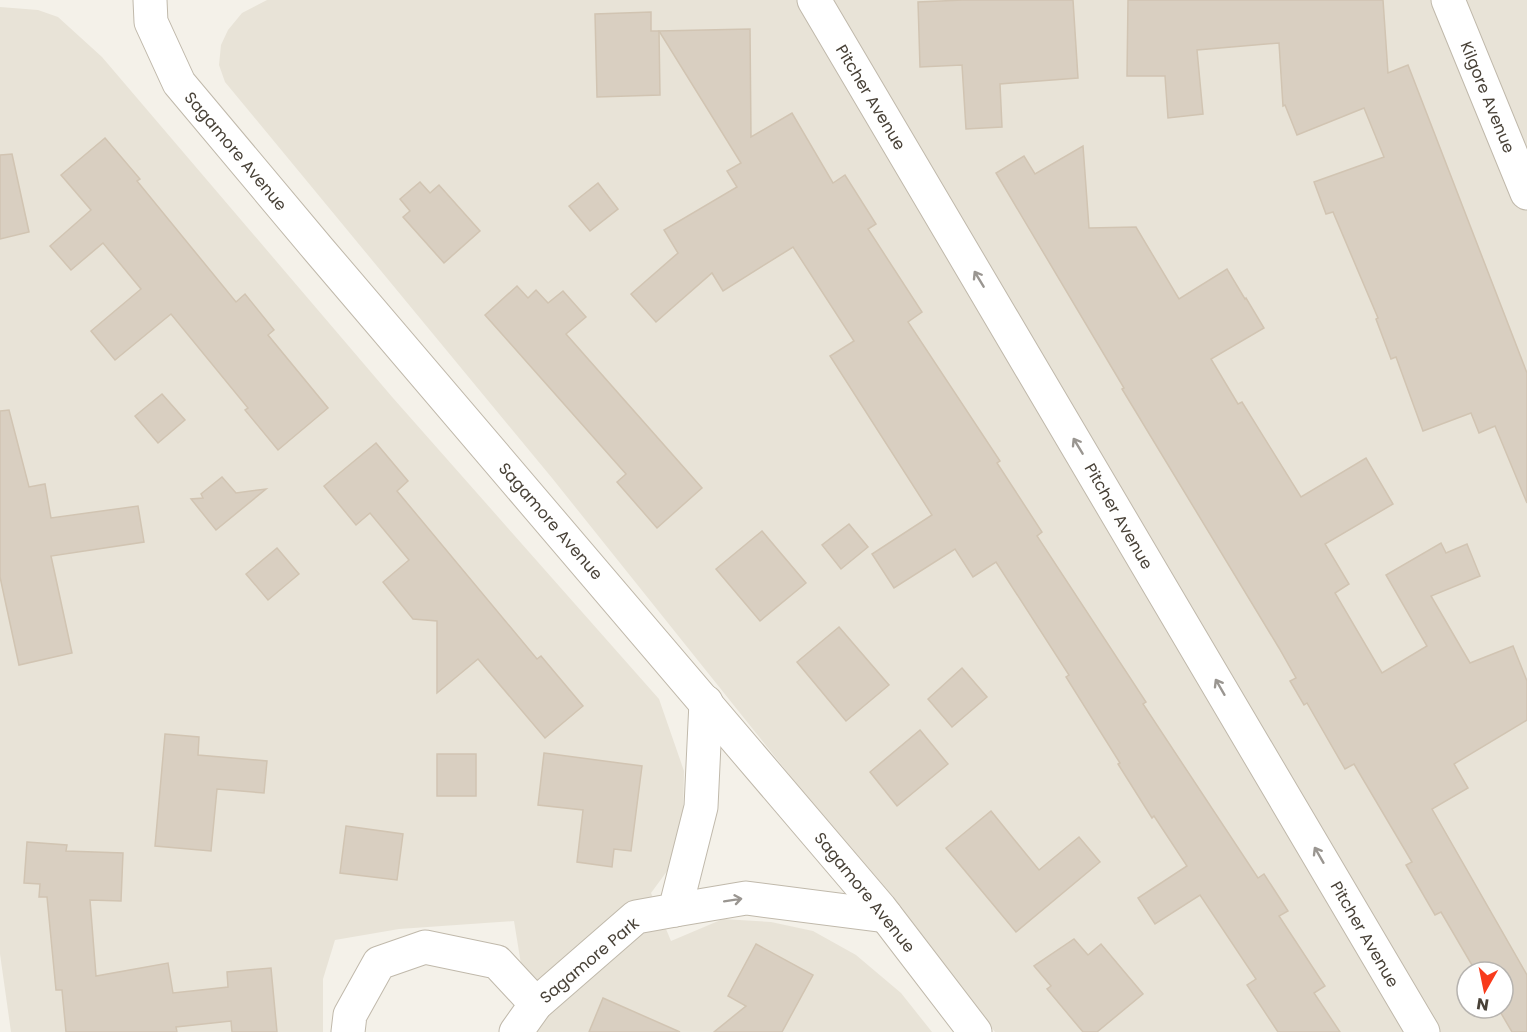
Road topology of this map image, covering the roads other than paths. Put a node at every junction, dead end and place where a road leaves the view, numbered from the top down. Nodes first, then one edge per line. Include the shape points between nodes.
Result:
1 (150, 0) edge
2 (814, 0) edge
3 (1448, 0) edge
4 (1527, 193) edge
5 (706, 702) junction
6 (675, 910) junction
7 (886, 916) junction
8 (536, 1004) junction
9 (348, 1032) edge
10 (516, 1032) edge
11 (975, 1032) edge
12 (1423, 1032) edge

1 - 5 street, Sagamore Avenue via 151,22 179,83
12 -> 2 street, Pitcher Avenue
3 - 4 street, Kilgore Avenue
5 - 6 street via 701,807
5 - 7 street, Sagamore Avenue
6 -> 7 street, Sagamore Park via 746,898
6 - 8 street, Sagamore Park via 636,917
7 - 11 street, Sagamore Avenue
8 - 9 street via 497,962 425,947 379,963 350,1015
8 - 10 street, Sagamore Park

